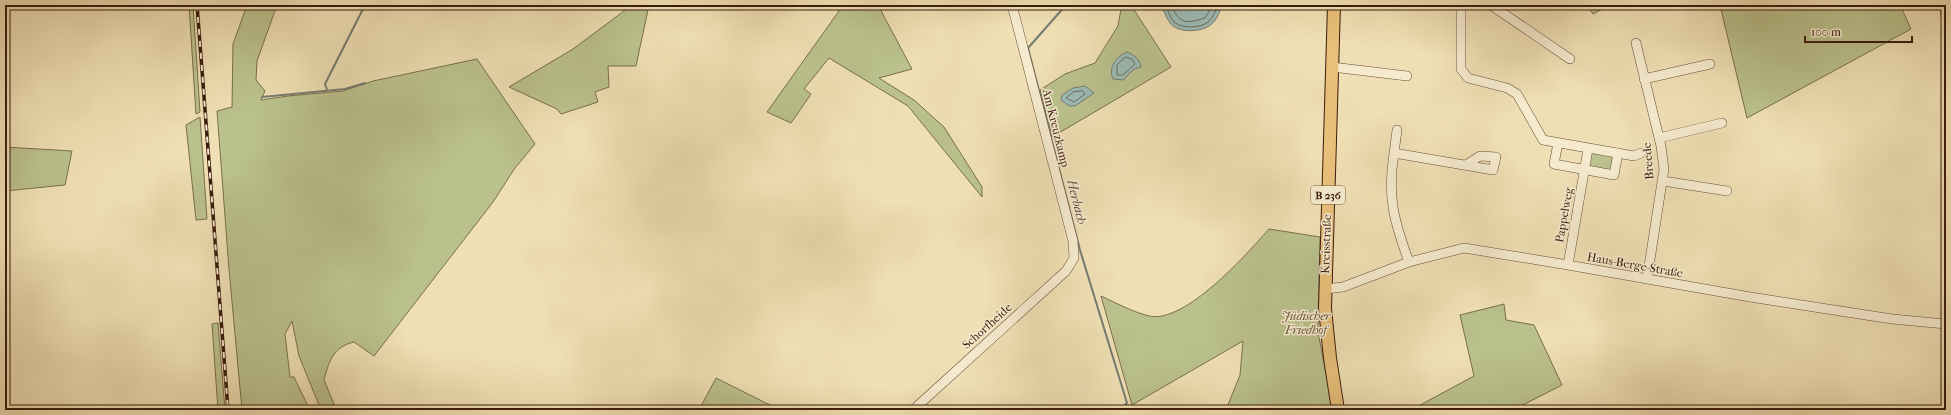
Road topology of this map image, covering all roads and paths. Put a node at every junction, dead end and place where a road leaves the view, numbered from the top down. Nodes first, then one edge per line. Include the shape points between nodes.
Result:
1 (1012, 5) edge
2 (1334, 5) edge
3 (1461, 5) edge
4 (1491, 5) edge
5 (1944, 5) edge
6 (1946, 17) edge
7 (1636, 43) dead end
8 (1570, 60) dead end
9 (1710, 64) dead end
10 (1332, 67) junction
11 (1407, 76) dead end
12 (1644, 79) junction
13 (1722, 123) dead end
14 (1397, 130) dead end
15 (1659, 138) junction
16 (1558, 143) junction
17 (1588, 149) junction
18 (1394, 153) junction
19 (1618, 153) junction
20 (1641, 153) dead end
21 (1466, 165) dead end
22 (1584, 169) junction
23 (1663, 180) junction
24 (1728, 191) dead end
25 (1074, 258) joint
26 (1409, 262) junction
27 (1568, 265) junction
28 (1647, 279) junction
29 (1325, 289) junction
30 (1946, 324) edge
31 (913, 410) edge
32 (1338, 410) edge

1 - 25 street, Am Kreuzkamp via 1073,241
2 - 10 main road, Kreisstraße / B 236
3 - 16 street via 1461,69 1468,78 1507,88 1517,94 1543,140
4 - 8 street
5 - 6 street
7 - 12 street, Breede
9 - 12 street
10 - 11 street
10 - 29 main road, Kreisstraße / B 236
12 - 15 street, Breede
13 - 15 street
14 - 18 street
15 - 23 street, Breede via 1663,157
16 - 17 street
16 - 22 street via 1554,164
17 - 19 street
17 - 22 street, Pappelweg
18 - 21 street
18 - 26 street via 1390,190 1392,208
19 - 20 street via 1634,156
19 - 22 street via 1614,175
22 - 27 street, Pappelweg
23 - 24 street
23 - 28 street, Breede
25 - 31 street, Schorfheide via 1066,271
26 - 27 street, Haus-Berge-Straße via 1464,248
26 - 29 street, Haus-Berge-Straße via 1343,287
27 - 28 street, Haus-Berge-Straße
28 - 30 street, Haus-Berge-Straße via 1892,319
29 - 32 main road, Kreisstraße / B 236 via 1326,332

